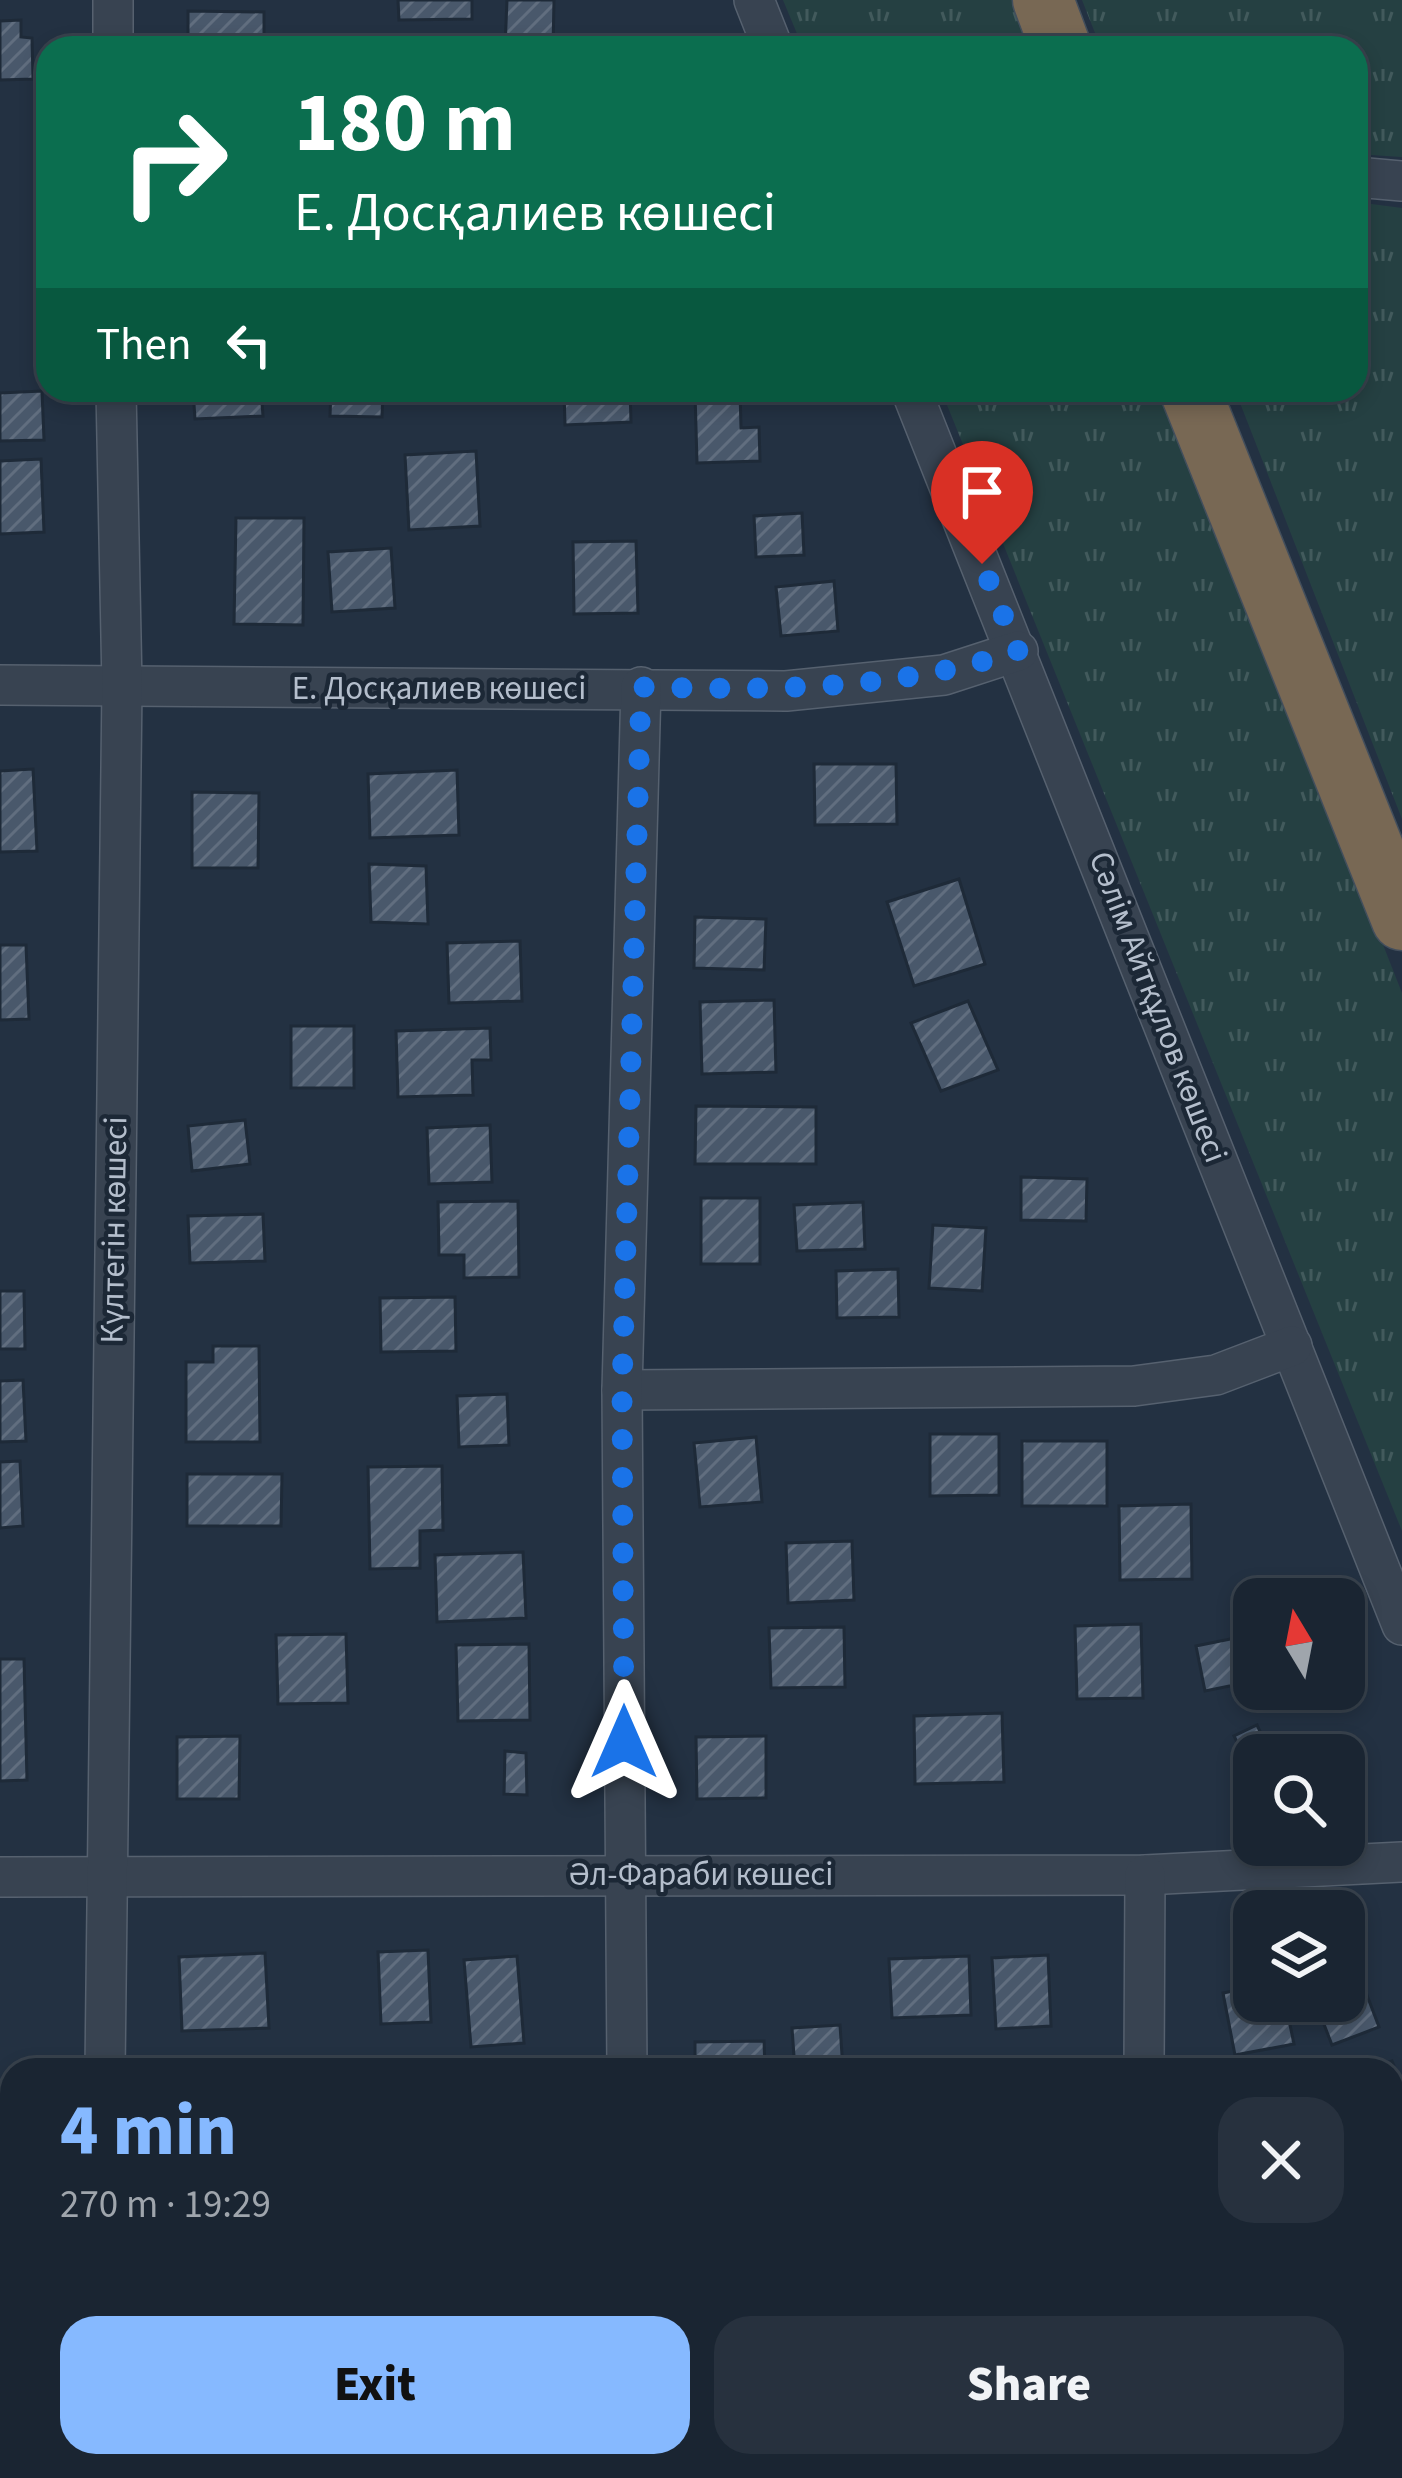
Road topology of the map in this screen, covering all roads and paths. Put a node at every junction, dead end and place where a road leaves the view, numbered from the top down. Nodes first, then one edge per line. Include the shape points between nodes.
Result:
1 (113, 0) edge
2 (754, 0) edge
3 (1042, 0) edge
4 (113, 36) edge
5 (768, 36) edge
6 (1056, 36) edge
7 (1368, 178) edge
8 (1402, 181) edge
9 (116, 402) edge
10 (916, 402) edge
11 (1195, 402) edge
12 (1018, 651) junction
13 (0, 685) edge
14 (122, 686) junction
15 (641, 687) junction
16 (1402, 920) edge
17 (1292, 1346) junction
18 (622, 1390) junction
19 (1402, 1625) edge
20 (1402, 1862) edge
21 (625, 1873) junction
22 (1145, 1875) junction
23 (0, 1877) edge
24 (103, 1878) junction
25 (105, 2058) edge
26 (627, 2058) edge
27 (1144, 2058) edge

1 - 4 street
2 - 5 street
3 - 6 highway
7 - 8 street
9 - 14 street, Күлтегін көшесі
10 - 12 street, Сәлім Айтқұлов көшесі
11 - 16 highway
12 - 15 street, Е. Досқалиев көшесі via 944,675 786,691
12 - 17 street, Сәлім Айтқұлов көшесі
13 - 14 street, Е. Досқалиев көшесі
14 - 15 street, Е. Досқалиев көшесі
14 - 24 street, Күлтегін көшесі
15 - 18 street
17 - 18 street via 1216,1375 1134,1386
17 - 19 street, Сәлім Айтқұлов көшесі
18 - 21 street
20 - 22 street, Әл-Фараби көшесі
21 - 22 street, Әл-Фараби көшесі
21 - 24 street, Әл-Фараби көшесі
21 - 26 street
22 - 27 street
23 - 24 street, Әл-Фараби көшесі
24 - 25 street, Күлтегін көшесі

